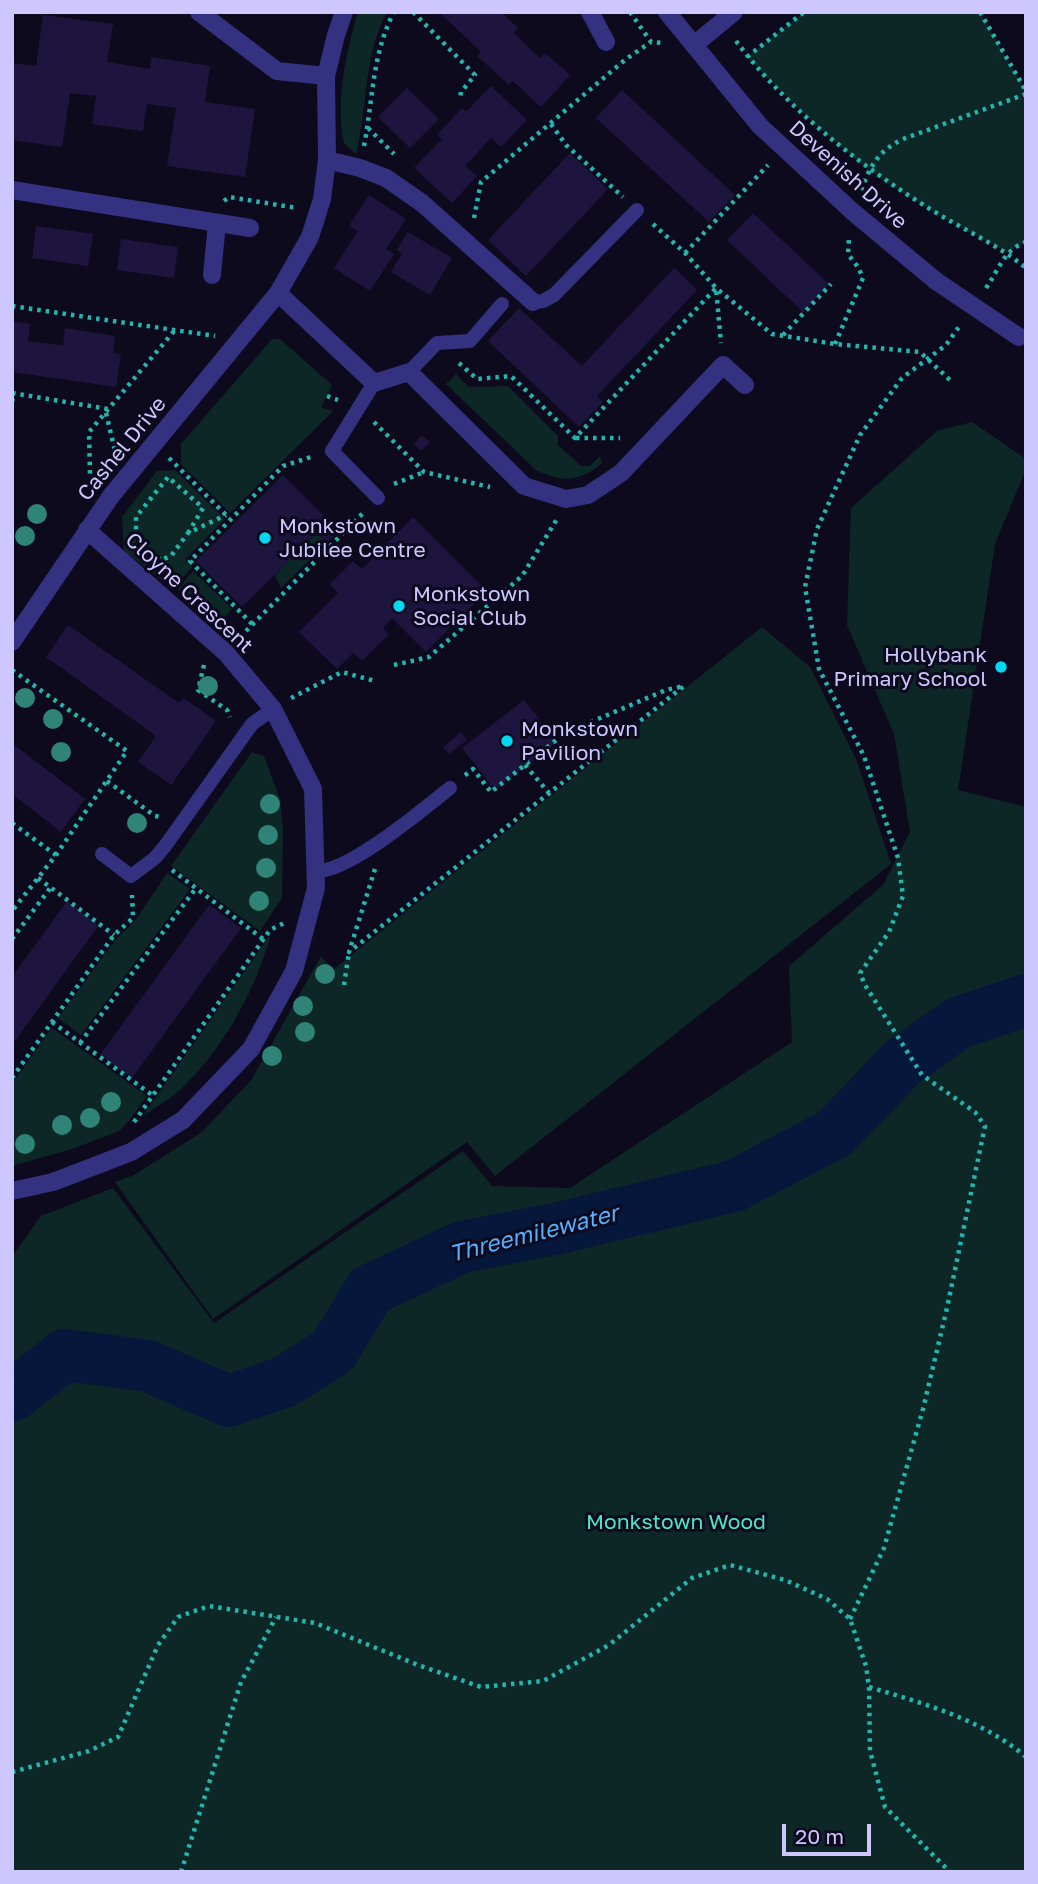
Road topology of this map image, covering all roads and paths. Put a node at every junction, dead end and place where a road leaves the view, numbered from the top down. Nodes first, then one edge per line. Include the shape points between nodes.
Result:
1 (199, 12) edge
2 (344, 12) edge
3 (394, 12) edge
4 (413, 12) edge
5 (590, 12) edge
6 (667, 12) edge
7 (804, 12) edge
8 (980, 12) edge
9 (728, 17) edge
10 (606, 42) dead end
11 (651, 42) dead end
12 (694, 45) junction
13 (747, 57) junction
14 (326, 76) junction
15 (1026, 93) edge
16 (460, 100) dead end
17 (783, 149) junction
18 (327, 160) junction
19 (360, 168) junction
20 (869, 169) junction
21 (12, 190) edge
22 (265, 201) dead end
23 (279, 203) dead end
24 (637, 210) dead end
25 (853, 212) junction
26 (217, 223) junction
27 (250, 228) dead end
28 (461, 235) junction
29 (1026, 242) edge
30 (1007, 252) junction
31 (685, 253) dead end
32 (1026, 268) edge
33 (212, 275) dead end
34 (831, 284) dead end
35 (716, 288) junction
36 (984, 292) dead end
37 (278, 293) junction
38 (533, 302) joint
39 (502, 304) dead end
40 (12, 306) edge
41 (962, 324) dead end
42 (176, 329) junction
43 (783, 336) junction
44 (1022, 340) edge
45 (835, 344) junction
46 (236, 346) junction
47 (927, 360) junction
48 (723, 365) junction
49 (409, 372) junction
50 (477, 379) dead end
51 (951, 381) dead end
52 (374, 383) junction
53 (745, 385) dead end
54 (13, 393) edge
55 (12, 402) edge
56 (359, 407) junction
57 (108, 410) junction
58 (575, 438) junction
59 (154, 442) junction
60 (643, 450) junction
61 (331, 451) junction
62 (131, 470) junction
63 (424, 472) junction
64 (524, 486) junction
65 (111, 496) junction
66 (378, 498) junction
67 (566, 499) junction
68 (228, 517) junction
69 (87, 530) junction
70 (188, 533) junction
71 (143, 547) dead end
72 (152, 554) dead end
73 (252, 624) junction
74 (210, 640) junction
75 (12, 642) edge
76 (226, 653) junction
77 (394, 665) dead end
78 (12, 670) edge
79 (375, 681) dead end
80 (273, 709) junction
81 (231, 720) dead end
82 (525, 765) junction
83 (107, 781) junction
84 (450, 788) joint
85 (549, 793) junction
86 (169, 813) dead end
87 (12, 823) edge
88 (388, 836) junction
89 (102, 854) dead end
90 (56, 855) junction
91 (155, 858) junction
92 (315, 871) junction
93 (131, 876) junction
94 (38, 878) junction
95 (51, 887) junction
96 (196, 888) junction
97 (12, 911) edge
98 (310, 911) junction
99 (114, 934) junction
100 (12, 939) edge
101 (263, 939) junction
102 (349, 952) junction
103 (344, 985) dead end
104 (51, 1022) junction
105 (80, 1043) junction
106 (12, 1078) edge
107 (152, 1095) junction
108 (131, 1152) junction
109 (12, 1191) edge
110 (276, 1617) junction
111 (849, 1619) junction
112 (869, 1686) junction
113 (1026, 1757) edge
114 (12, 1772) edge
115 (181, 1872) edge
116 (950, 1872) edge

1 - 14 street via 277,71
2 - 14 street, Cashel Drive
3 - 19 path via 382,34
4 - 16 path via 475,75
5 - 10 street
6 - 12 street, Devenish Drive
7 - 13 path
8 - 15 path
9 - 12 street
9 - 13 path
11 - 28 path via 481,182 474,220
12 - 17 street, Devenish Drive
13 - 20 path via 799,110
14 - 18 street, Cashel Drive
15 - 20 path via 885,148
17 - 25 street, Devenish Drive
17 - 31 path
18 - 19 street
18 - 37 street, Cashel Drive via 322,200 310,237
19 - 28 street via 386,178
20 - 25 path
20 - 30 path
21 - 26 street
22 - 23 path
24 - 38 lane via 554,295
25 - 44 street, Devenish Drive, bridge via 936,281
25 - 45 path via 848,254 863,278
26 - 27 street
26 - 33 street
28 - 38 street
29 - 30 path
30 - 32 path
30 - 36 path
34 - 43 path
35 - 43 path via 763,329
35 - 48 path
35 - 58 path
37 - 46 street, Cashel Drive
37 - 52 street
39 - 49 lane via 470,341 437,343
40 - 42 path
41 - 47 path via 947,345
42 - 46 path via 211,334
42 - 57 path
43 - 45 path
45 - 47 path via 920,352
46 - 59 street, Cashel Drive
47 - 51 path
47 - 111 path via 902,378 860,435 817,529 805,587 818,669 864,757 898,858 903,896 889,932 860,973 864,985 922,1076 975,1112 985,1126 923,1409 884,1548
48 - 53 street
48 - 60 street
49 - 52 street
49 - 64 street
50 - 58 path via 511,376
52 - 56 lane
54 - 55 path
54 - 57 path
56 - 61 lane
56 - 63 path
57 - 62 path via 115,451
57 - 65 path via 89,432 88,442 90,475
58 - 60 path via 624,438
59 - 62 street, Cashel Drive
59 - 68 path
60 - 67 street via 588,495
61 - 66 lane
61 - 68 path via 283,466
62 - 65 street, Cashel Drive
63 - 64 path via 508,492
63 - 66 path via 390,486
64 - 67 street
65 - 69 street, Cashel Drive
66 - 73 path
67 - 77 path via 522,576 429,657
68 - 70 path
68 - 73 path via 190,561
69 - 74 street, Cloyne Crescent
69 - 75 street, Cashel Drive
70 - 71 path via 203,508 167,477 136,517
70 - 72 path via 171,556 161,560
73 - 76 path
74 - 76 street, Cloyne Crescent
74 - 81 path via 198,690 227,710
76 - 80 street, Cloyne Crescent
78 - 83 path via 127,751
79 - 80 path via 342,672
80 - 91 lane via 252,724
80 - 92 street, Cloyne Crescent via 313,789
82 - 84 path via 491,792 474,769
82 - 85 path
82 - 85 path via 565,733 684,685
83 - 86 path via 155,816
83 - 90 path
84 - 88 lane
85 - 102 path
87 - 90 path
88 - 92 lane via 325,872
88 - 102 path via 387,858 376,867
89 - 93 lane
90 - 94 path
91 - 93 lane
91 - 96 path
92 - 98 street, Cloyne Crescent
93 - 99 path via 133,918
94 - 95 path
94 - 97 path
95 - 99 path
95 - 100 path
96 - 101 path
96 - 105 path
98 - 101 path via 270,930
98 - 108 street, Cloyne Crescent via 295,971 251,1049 183,1120
99 - 104 path
101 - 107 path
102 - 103 path
104 - 105 path
104 - 106 path
105 - 107 path
107 - 108 path via 134,1121
108 - 109 street, Cloyne Crescent via 53,1182
110 - 111 path via 315,1623 481,1687 543,1681 610,1645 692,1578 730,1565 785,1580 827,1599
110 - 114 path via 209,1606 177,1618 158,1644 118,1737 89,1751
110 - 115 path via 241,1682
111 - 112 path
112 - 113 path via 953,1713 1007,1741
112 - 116 path via 870,1751 885,1807

